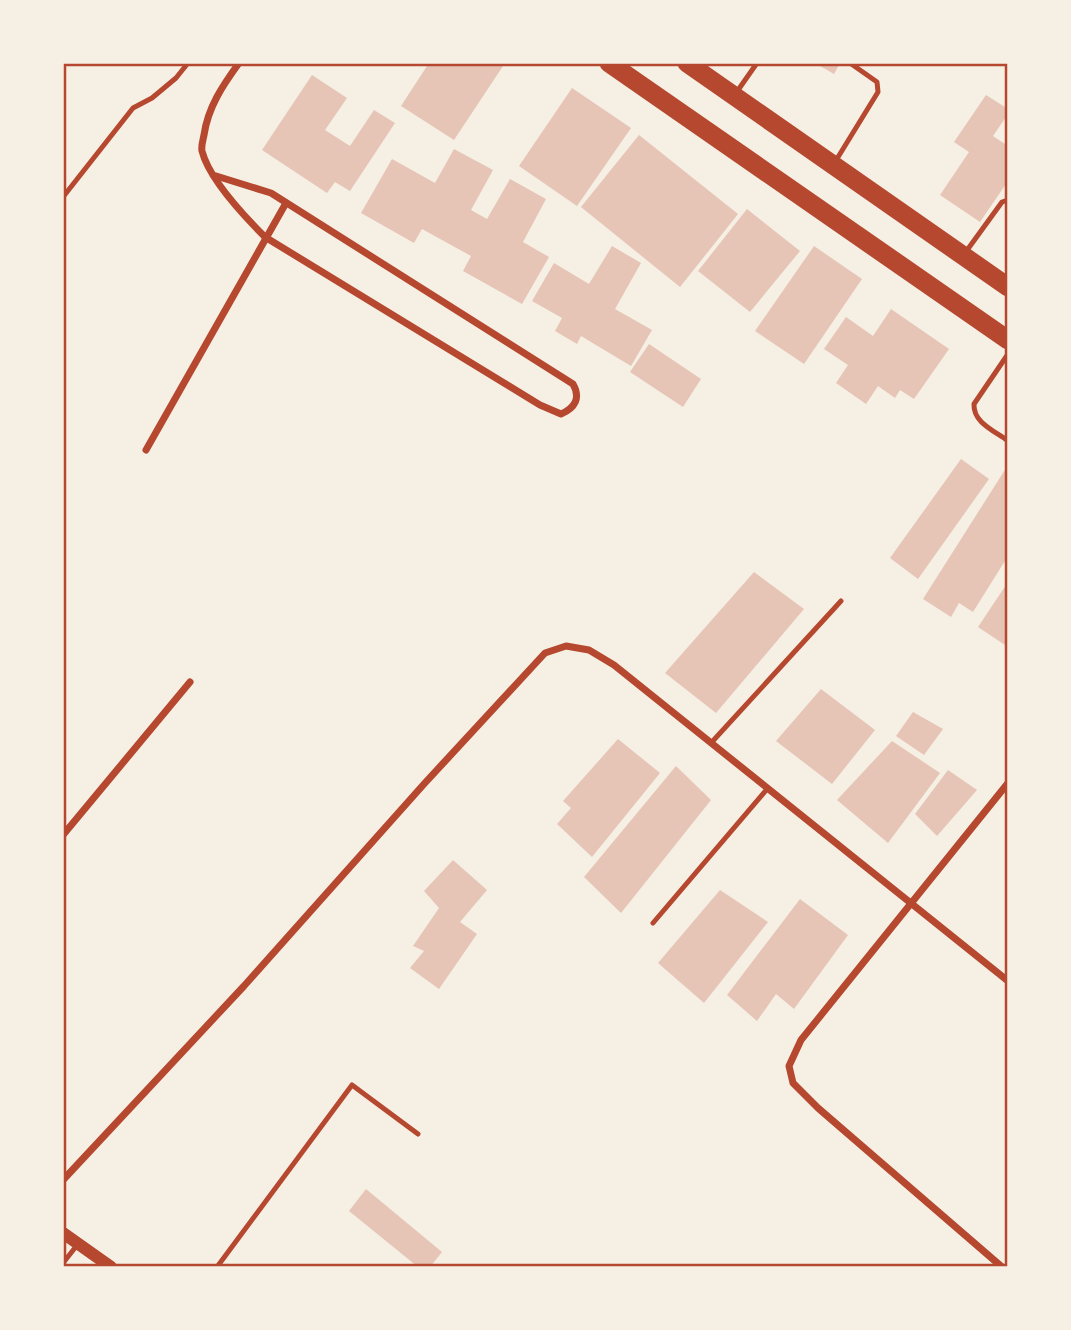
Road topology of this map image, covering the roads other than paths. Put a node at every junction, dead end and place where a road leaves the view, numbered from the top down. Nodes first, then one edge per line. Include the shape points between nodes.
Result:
1 (188, 63) edge
2 (239, 63) edge
3 (609, 63) edge
4 (687, 63) edge
5 (757, 63) edge
6 (850, 63) edge
7 (734, 96) junction
8 (833, 164) junction
9 (213, 175) junction
10 (63, 197) edge
11 (1008, 200) edge
12 (286, 202) junction
13 (265, 237) junction
14 (964, 256) junction
15 (1008, 286) edge
16 (1008, 340) edge
17 (1008, 354) edge
18 (1008, 441) edge
19 (146, 450) dead end
20 (841, 601) dead end
21 (190, 682) dead end
22 (711, 743) junction
23 (1008, 783) edge
24 (768, 788) junction
25 (63, 835) edge
26 (911, 903) junction
27 (653, 923) dead end
28 (1008, 981) edge
29 (418, 1134) dead end
30 (63, 1181) edge
31 (63, 1233) edge
32 (78, 1244) junction
33 (63, 1263) edge
34 (111, 1267) edge
35 (217, 1267) edge
36 (1002, 1267) edge

1 - 10 lane via 152,98 133,108
2 - 9 street via 206,119 202,149
3 - 16 highway
4 - 7 highway
5 - 7 lane
6 - 8 lane via 877,82 878,92
7 - 8 highway
8 - 14 highway
9 - 12 street
9 - 13 street
11 - 14 lane
12 - 13 street
12 - 13 street via 573,384 578,392 576,404 561,414 540,405
13 - 19 street
14 - 15 highway
17 - 18 lane via 974,404 977,419
20 - 22 lane
21 - 25 street
22 - 24 street
22 - 30 street via 589,650 566,646 545,653
23 - 26 street
24 - 26 street
24 - 27 lane
26 - 28 street
26 - 36 street via 801,1040 789,1066 793,1083
29 - 35 lane via 352,1085
31 - 32 street
32 - 33 lane
32 - 34 street

